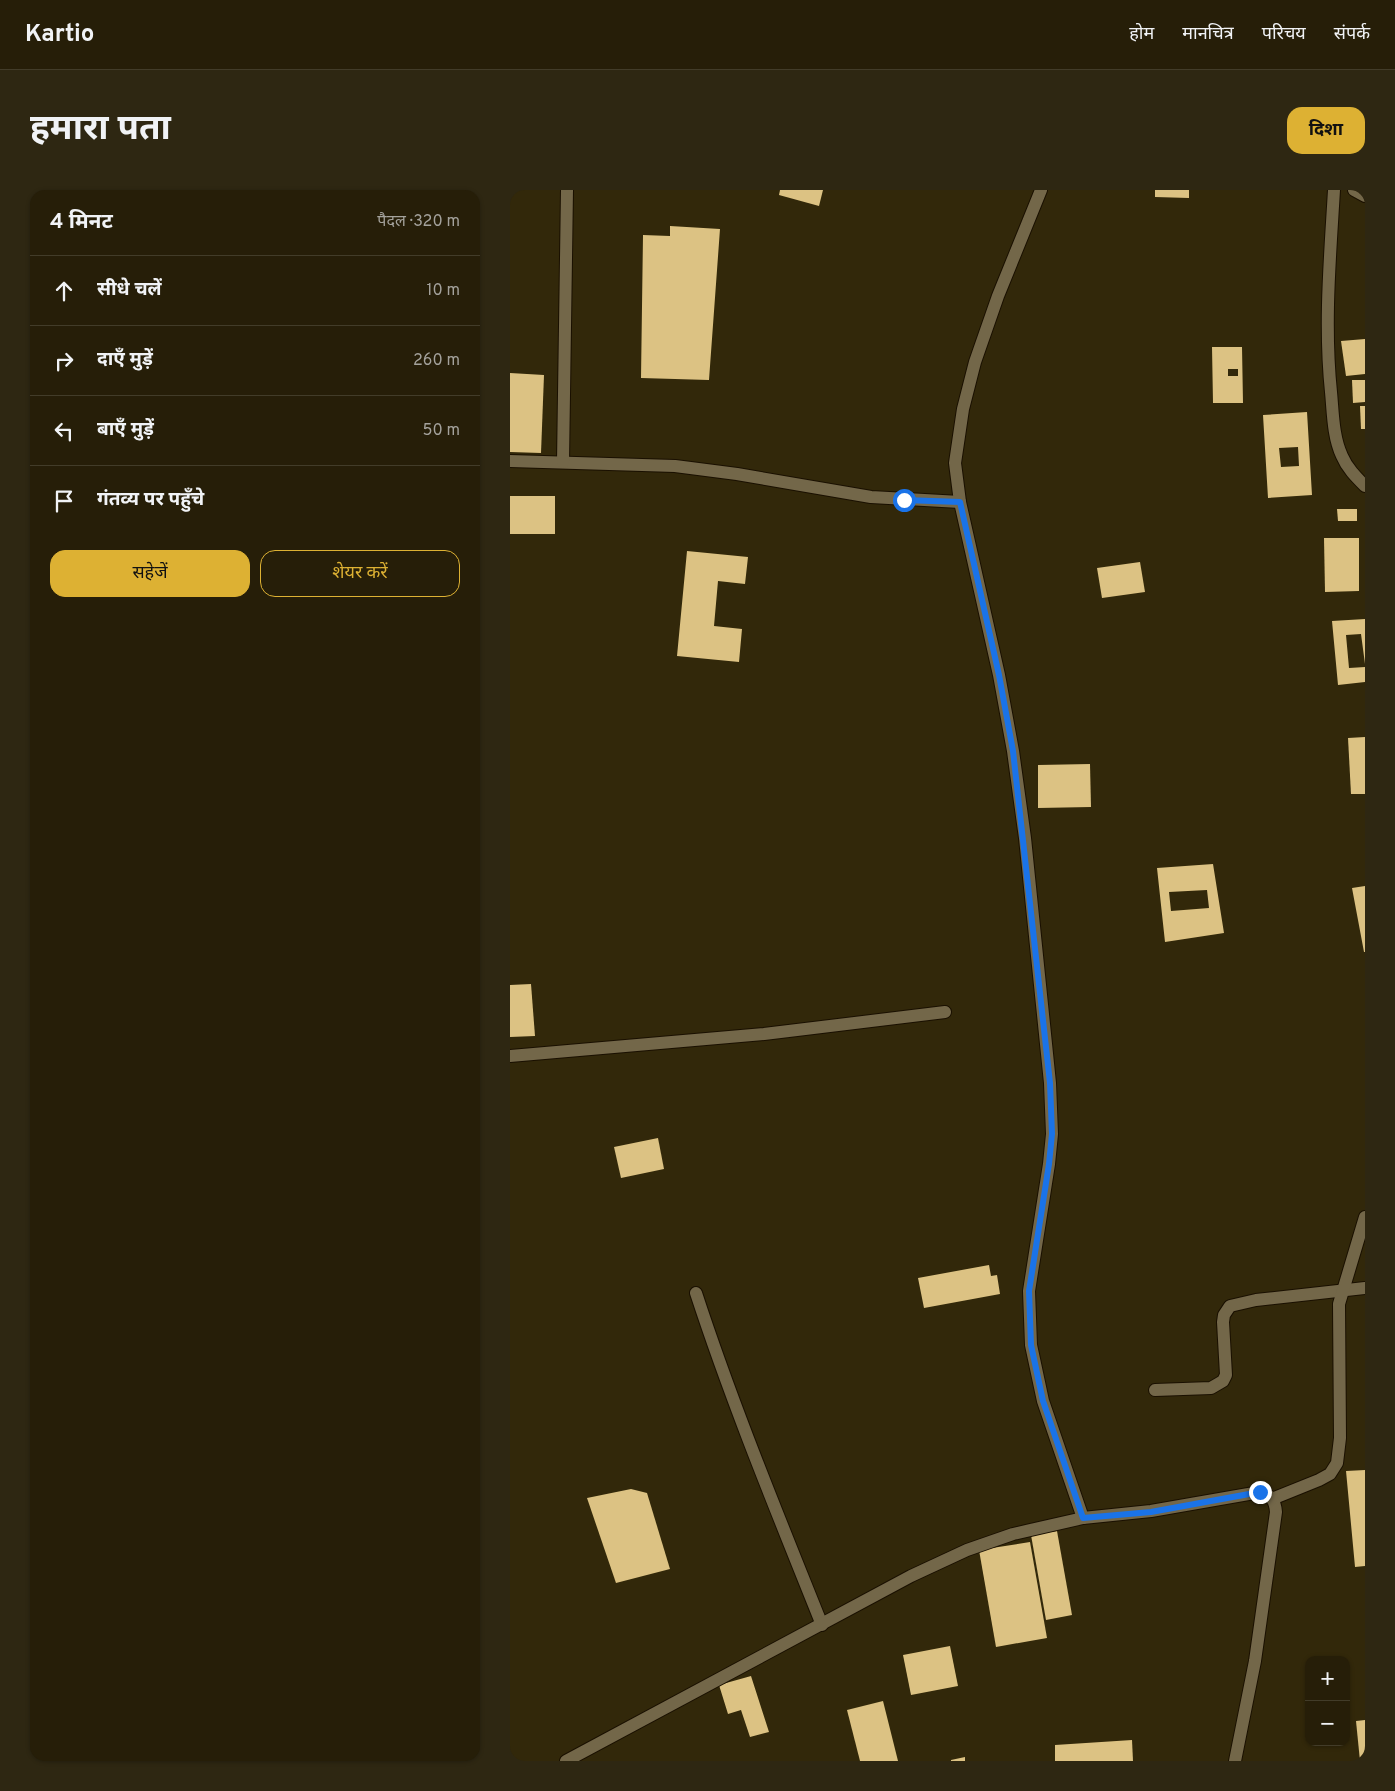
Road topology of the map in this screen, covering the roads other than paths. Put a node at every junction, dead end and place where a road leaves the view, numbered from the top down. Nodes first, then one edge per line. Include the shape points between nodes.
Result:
1 (567, 190) edge
2 (1041, 190) edge
3 (1334, 190) edge
4 (1354, 190) edge
5 (1365, 196) edge
6 (510, 461) edge
7 (563, 462) junction
8 (1365, 486) edge
9 (960, 502) junction
10 (945, 1012) dead end
11 (510, 1056) edge
12 (1365, 1217) edge
13 (1365, 1288) edge
14 (1342, 1289) junction
15 (696, 1293) dead end
16 (1155, 1390) dead end
17 (1272, 1499) junction
18 (1083, 1518) junction
19 (822, 1625) junction
20 (566, 1761) edge
21 (1235, 1761) edge

1 - 7 street
2 - 9 street via 998,296 968,390 955,463
3 - 8 street via 1327,323 1333,418 1341,456
4 - 5 street
6 - 7 street
7 - 9 street via 675,466 871,497
9 - 18 street via 1013,751 1050,1083 1050,1157 1029,1291 1031,1345 1043,1401
10 - 11 street via 764,1034
12 - 14 street
13 - 14 street
14 - 16 street via 1230,1306 1224,1315 1226,1375 1223,1381 1211,1388
14 - 17 street via 1337,1463 1330,1474
15 - 19 street via 768,1492
17 - 18 street via 1269,1494 1260,1492 1151,1512
17 - 21 street via 1276,1512 1260,1627
18 - 19 street via 1013,1534 967,1550 911,1576
19 - 20 street

